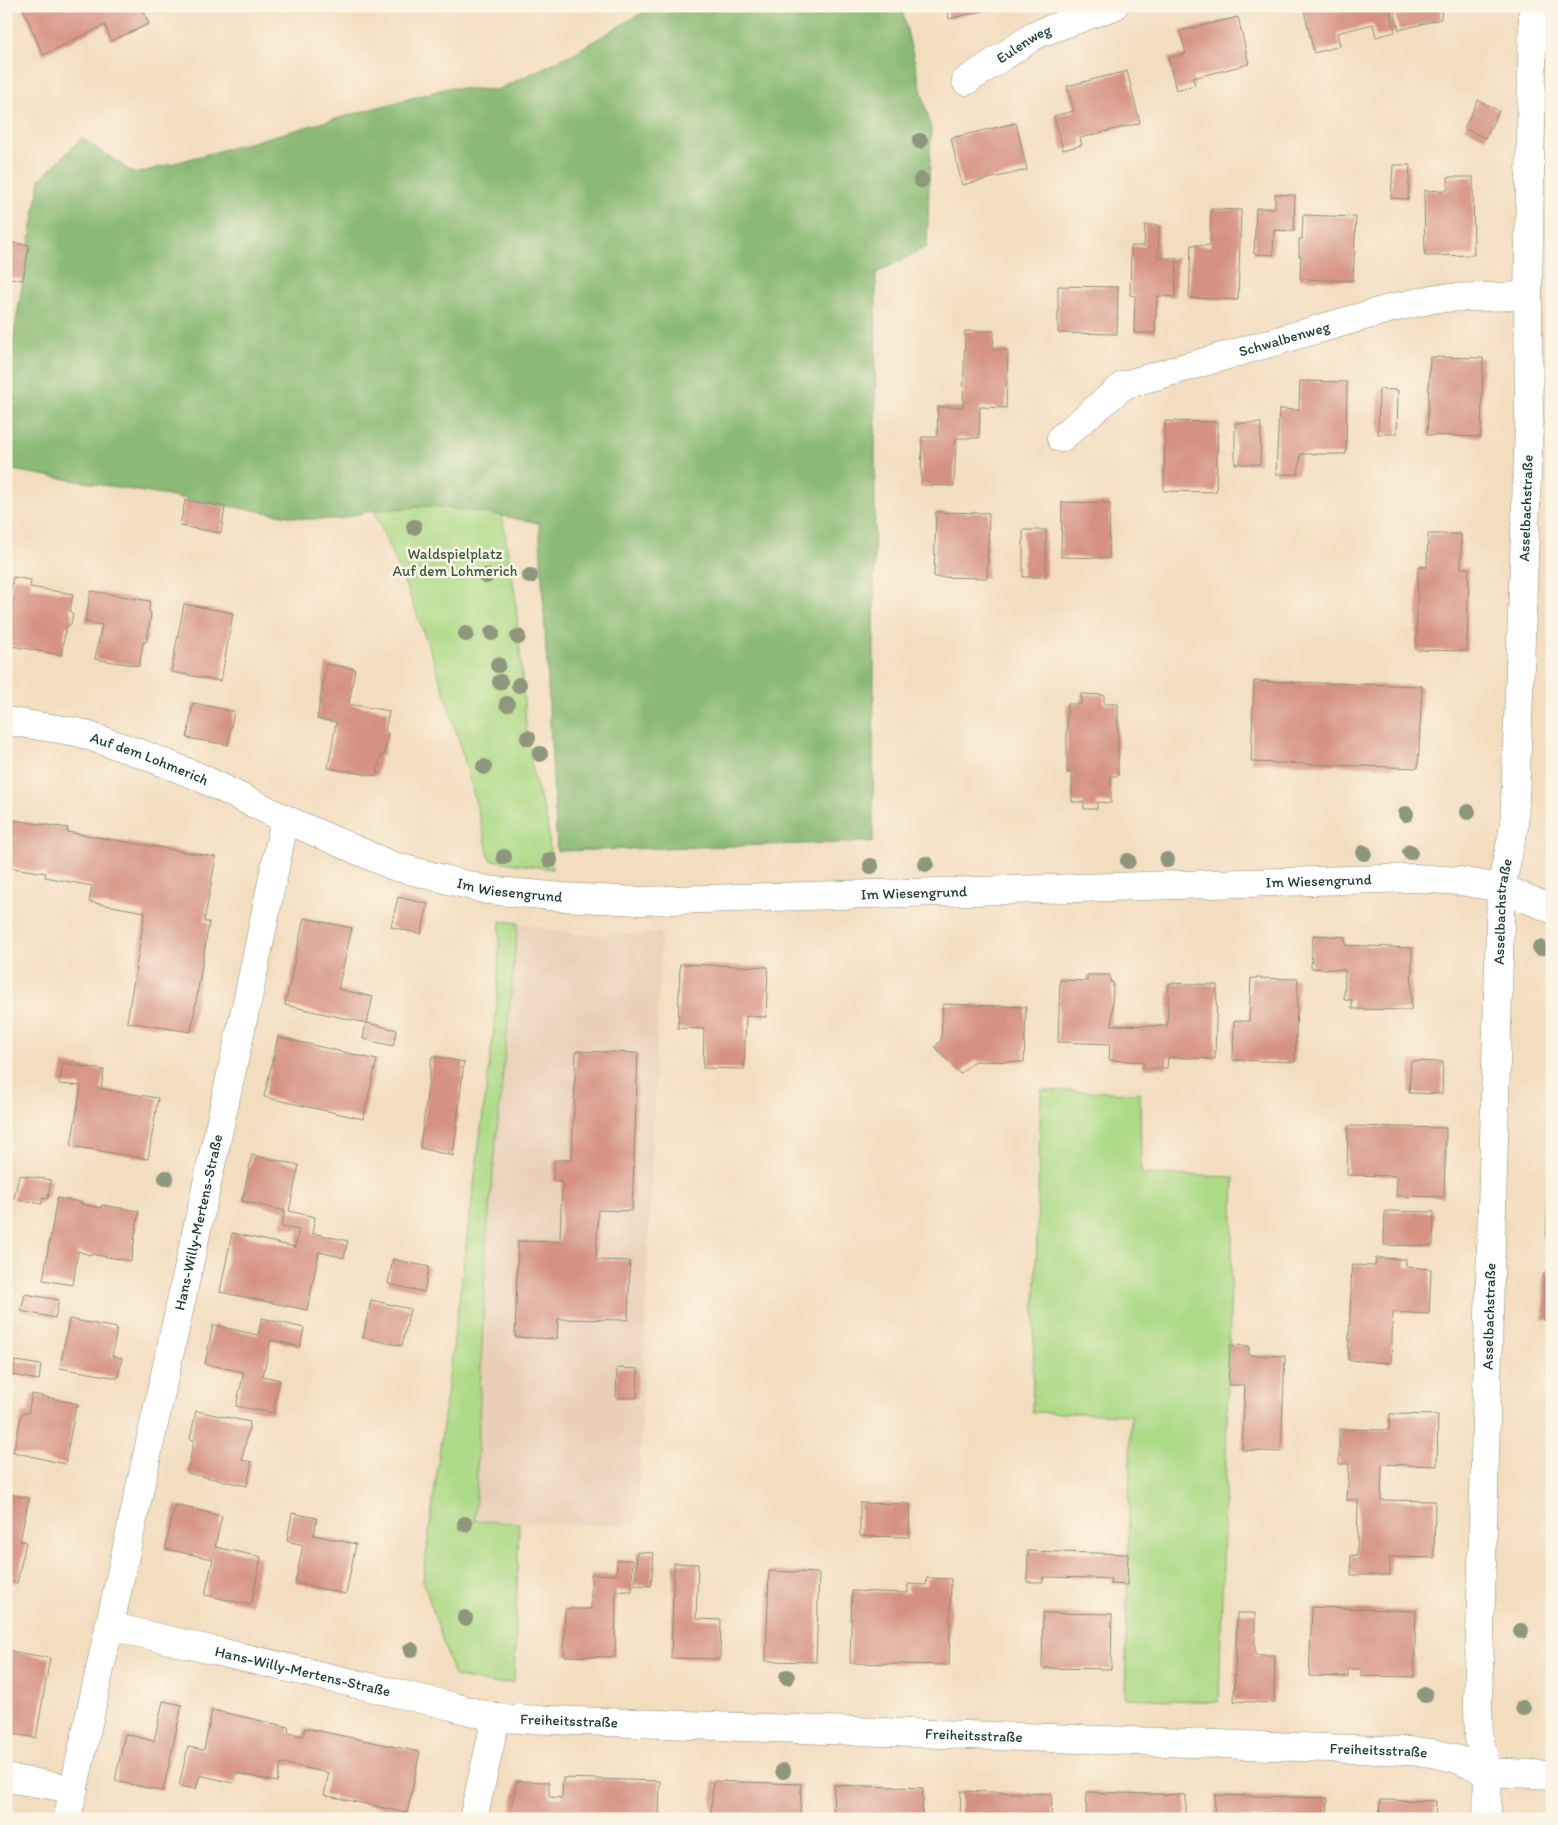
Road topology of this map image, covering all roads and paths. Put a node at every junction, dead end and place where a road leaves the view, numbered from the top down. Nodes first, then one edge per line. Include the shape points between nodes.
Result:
1 (1114, 6) edge
2 (1533, 6) edge
3 (966, 81) dead end
4 (1528, 296) junction
5 (1061, 438) dead end
6 (6, 721) edge
7 (285, 819) junction
8 (1501, 888) junction
9 (1552, 909) edge
10 (109, 1626) junction
11 (496, 1718) junction
12 (1488, 1772) junction
13 (1552, 1775) edge
14 (6, 1778) edge
15 (74, 1789) junction
16 (68, 1819) edge
17 (474, 1819) edge
18 (1486, 1819) edge

1 - 3 street, Eulenweg via 1037,34
2 - 4 street, Asselbachstraße
4 - 5 street, Schwalbenweg via 1438,298 1392,308 1124,385
4 - 8 street, Asselbachstraße via 1528,425 1514,827
6 - 7 street, Auf dem Lohmerich via 77,732 112,743 197,776
7 - 8 street, Im Wiesengrund via 393,866 487,890 562,897 639,901 1415,878
7 - 10 street, Hans-Willy-Mertens-Straße
8 - 9 street, Im Wiesengrund
8 - 12 street, Asselbachstraße via 1478,1705 1479,1740
10 - 11 street, Hans-Willy-Mertens-Straße
10 - 15 street, Hans-Willy-Mertens-Straße
11 - 12 street, Freiheitsstraße via 1432,1753
11 - 17 street
12 - 13 street, Freiheitsstraße
12 - 18 street, Asselbachstraße
14 - 15 street
15 - 16 street, Hans-Willy-Mertens-Straße

